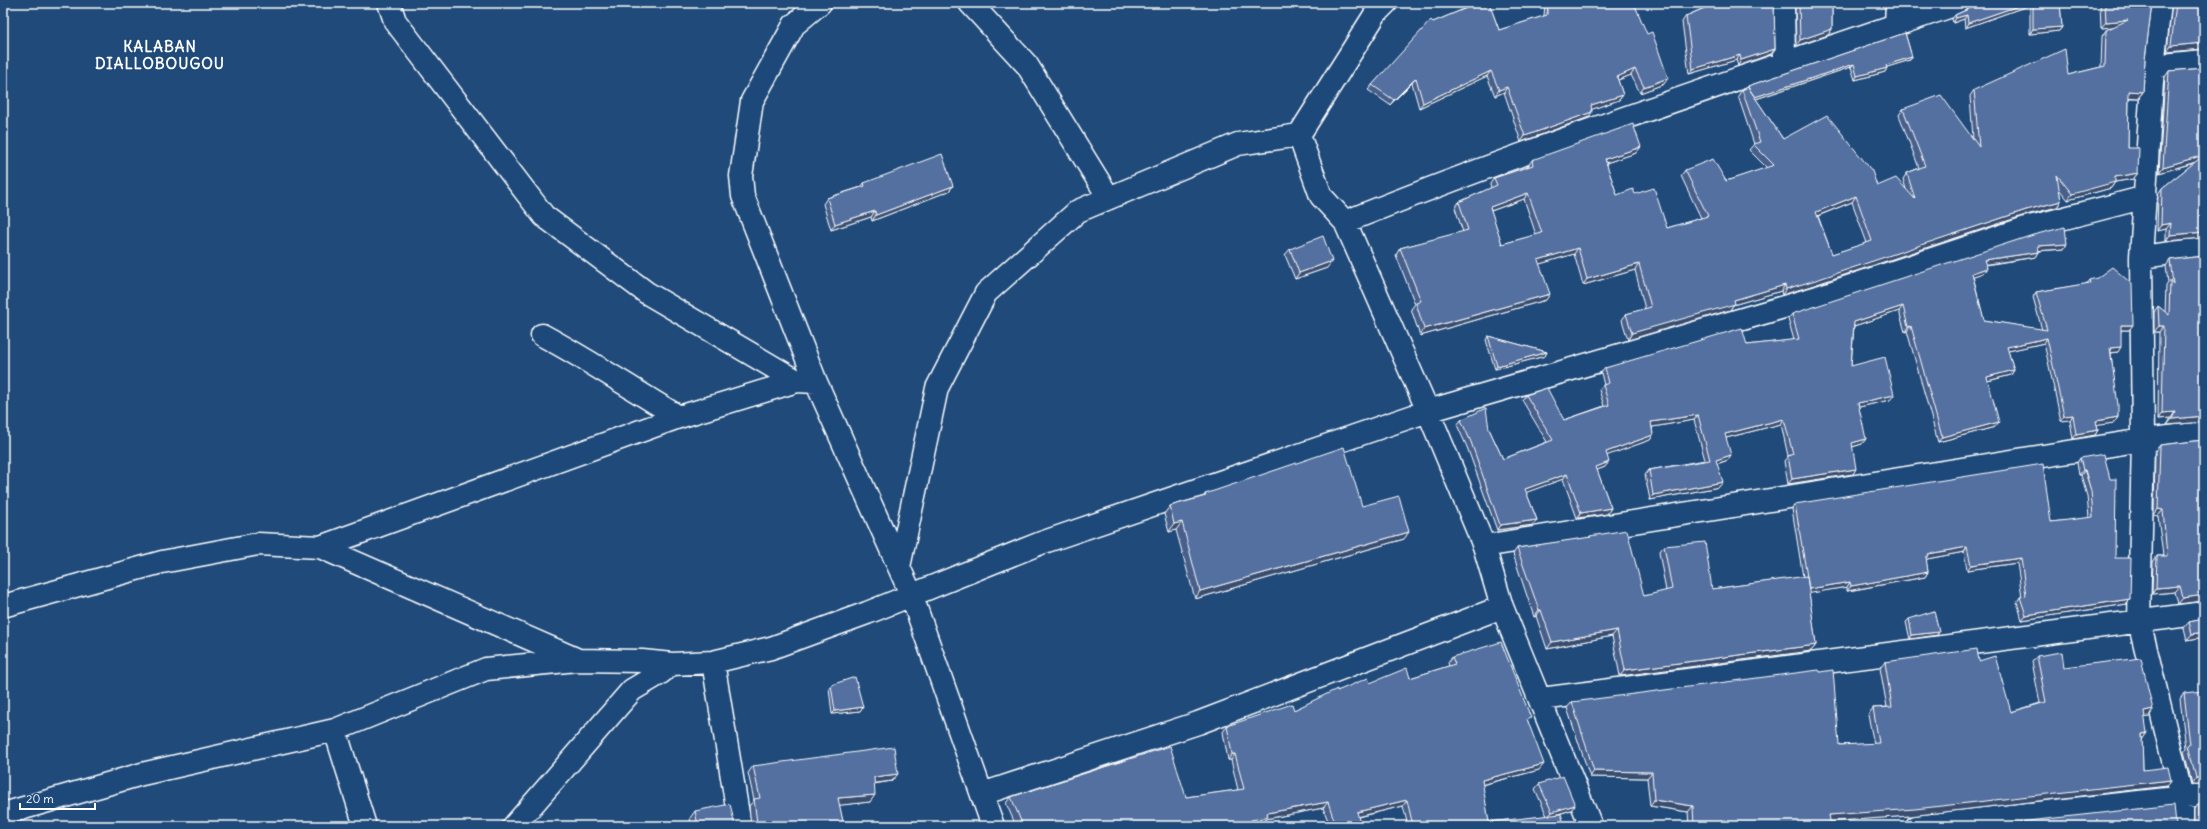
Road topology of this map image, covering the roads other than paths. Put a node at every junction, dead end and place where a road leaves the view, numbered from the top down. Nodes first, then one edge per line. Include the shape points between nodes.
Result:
1 (389, 3) edge
2 (820, 3) edge
3 (970, 3) edge
4 (1386, 3) edge
5 (1783, 3) edge
6 (1897, 3) edge
7 (1960, 3) edge
8 (2160, 3) edge
9 (1896, 25) junction
10 (2204, 61) edge
11 (1784, 62) junction
12 (2153, 66) junction
13 (1299, 135) junction
14 (2146, 197) junction
15 (1109, 198) junction
16 (1345, 222) junction
17 (2204, 249) edge
18 (2141, 257) junction
19 (542, 335) dead end
20 (807, 381) junction
21 (1428, 411) junction
22 (679, 417) junction
23 (2204, 433) edge
24 (2143, 440) junction
25 (1484, 546) junction
26 (320, 547) junction
27 (899, 567) junction
28 (911, 594) junction
29 (3, 606) edge
30 (1502, 607) junction
31 (2204, 613) edge
32 (2139, 621) junction
33 (577, 660) junction
34 (714, 662) junction
35 (672, 664) junction
36 (1541, 699) junction
37 (335, 730) junction
38 (982, 794) junction
39 (2204, 795) edge
40 (2182, 797) junction
41 (3, 814) edge
42 (365, 826) edge
43 (514, 826) edge
44 (740, 826) edge
45 (993, 826) edge
46 (1591, 826) edge
47 (1917, 826) edge
48 (2182, 826) edge

1 - 20 street via 394,21 544,216 647,293
2 - 20 street via 794,25 752,102 741,176 743,196
3 - 15 street via 1026,65
4 - 13 street via 1376,13
5 - 11 street
6 - 9 street
7 - 9 street
8 - 12 street
9 - 11 street
10 - 12 street
11 - 16 street via 1438,185
12 - 14 street
13 - 15 street via 1238,144
13 - 16 street via 1321,196
14 - 18 street
14 - 21 street via 2026,228 1818,297
15 - 27 street via 1078,211 986,293 937,388
16 - 21 street
17 - 18 street
18 - 24 street
19 - 22 street via 582,356 622,384
20 - 22 street
20 - 27 street
21 - 25 street
21 - 28 street via 1042,543
22 - 26 street
23 - 24 street
24 - 25 street
24 - 32 street
25 - 30 street
26 - 29 street via 258,544 162,562
26 - 33 street
27 - 28 street
28 - 34 street via 771,648
28 - 38 street
30 - 36 street
30 - 38 street via 1198,723
31 - 32 street
32 - 36 street
32 - 40 street
33 - 35 street
33 - 37 street via 486,669
34 - 35 street
34 - 44 street
35 - 43 street via 632,690
36 - 46 street
37 - 41 street via 142,774
37 - 42 street
38 - 45 street
39 - 40 street
40 - 47 street
40 - 48 street

